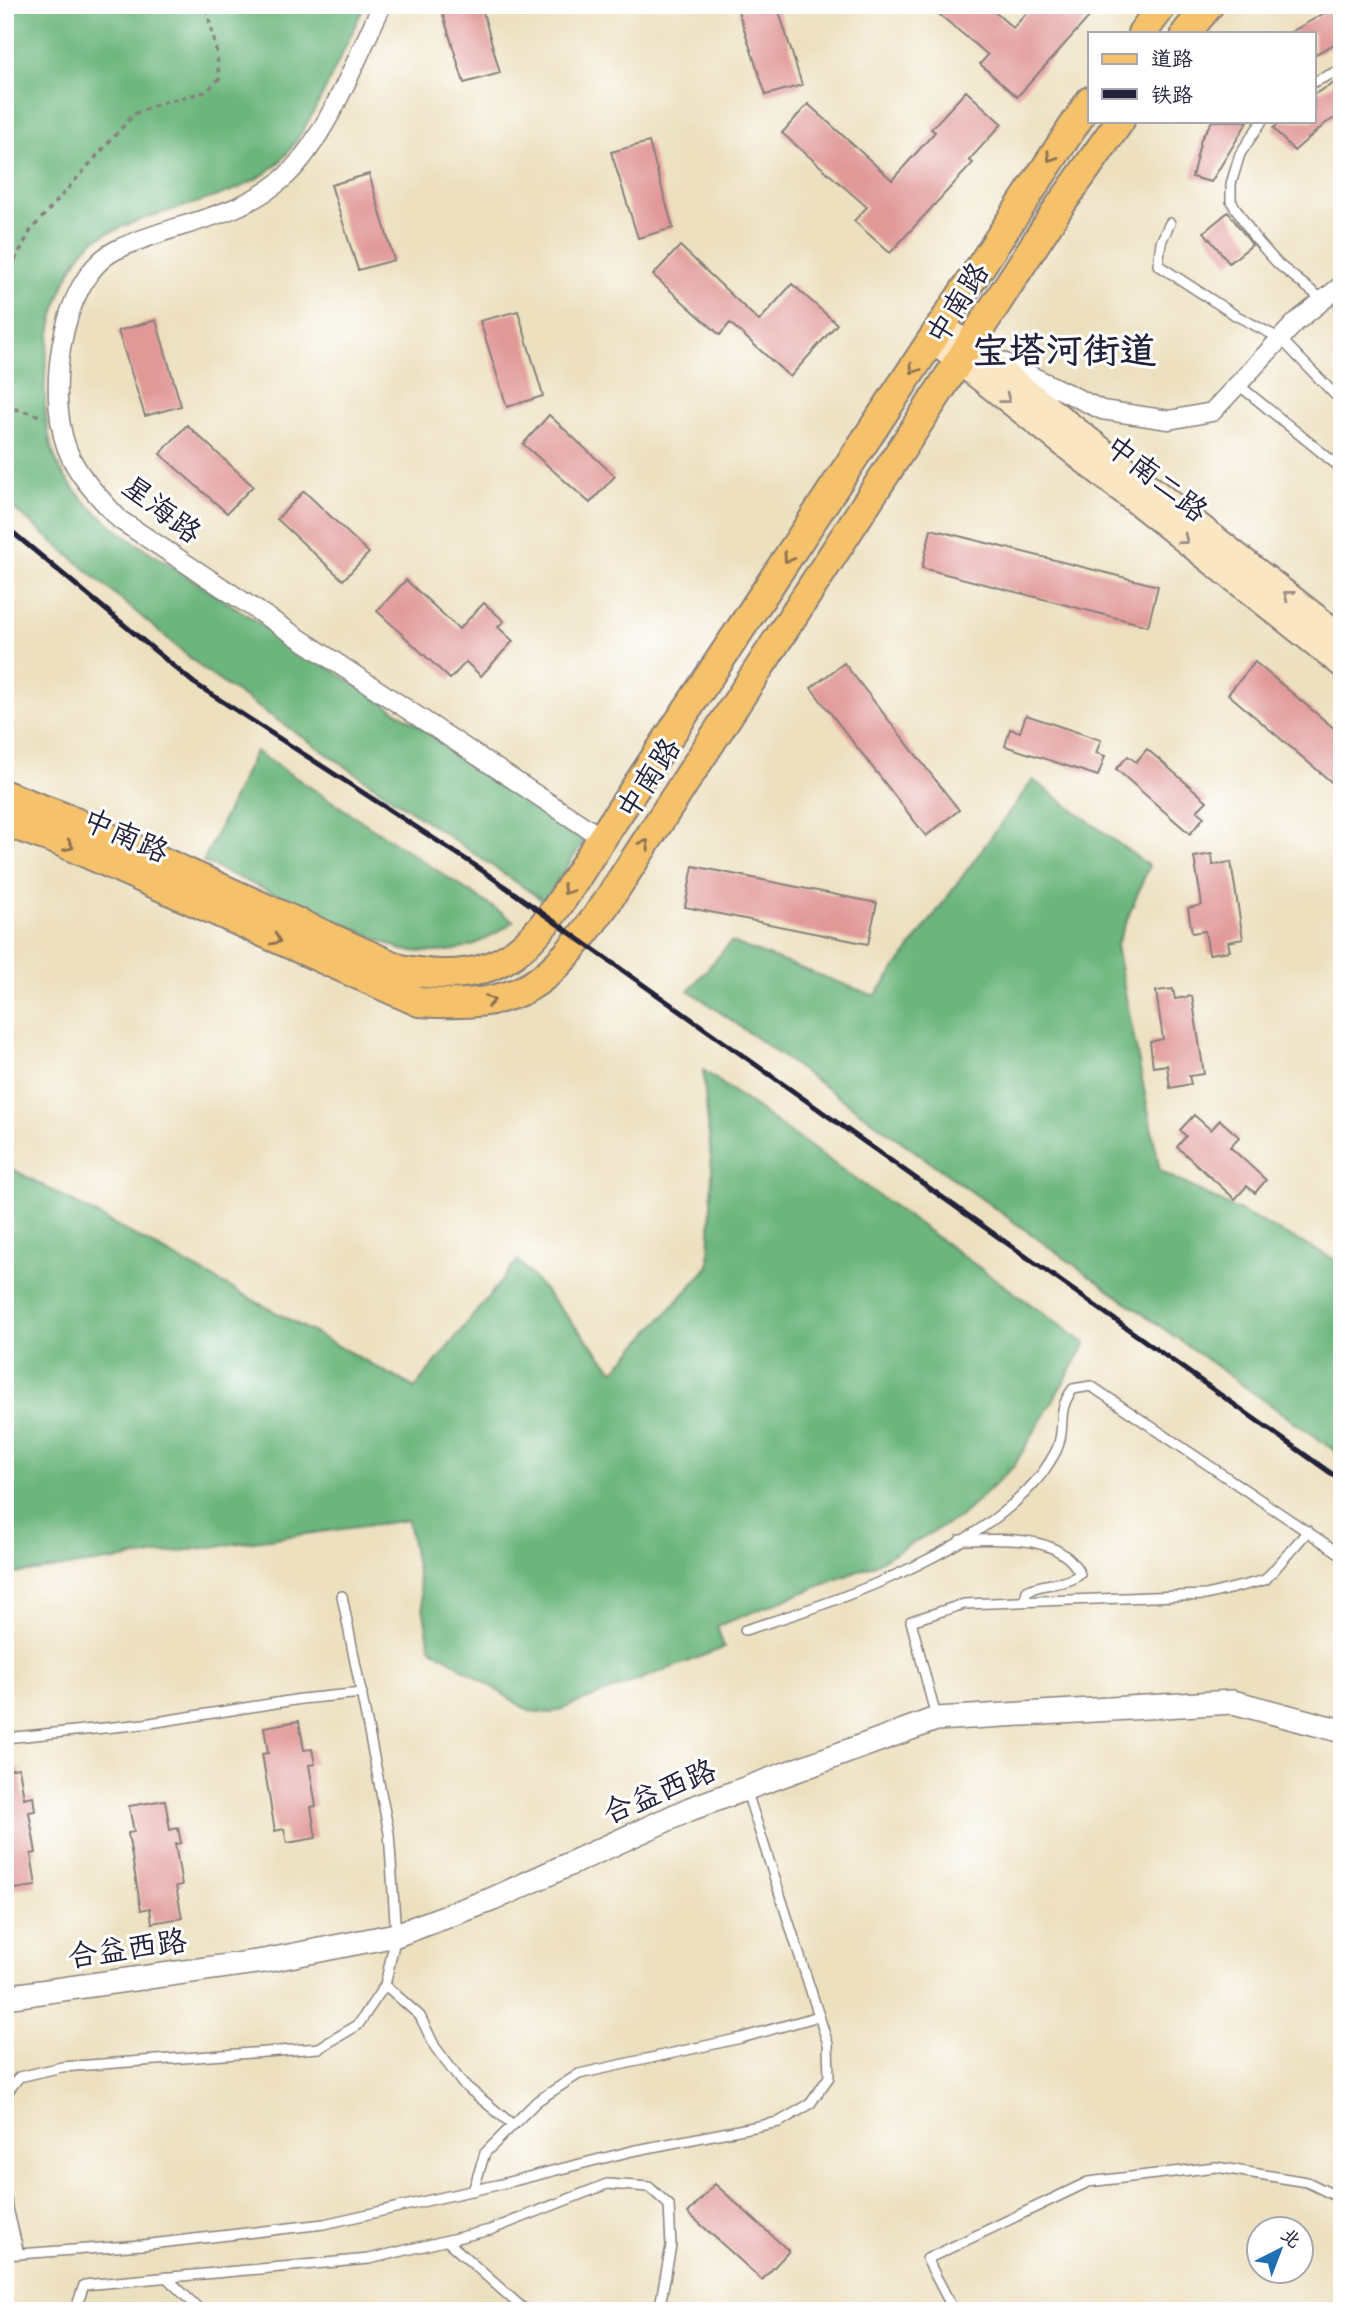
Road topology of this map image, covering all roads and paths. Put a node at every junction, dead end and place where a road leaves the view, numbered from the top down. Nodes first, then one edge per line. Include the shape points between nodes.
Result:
1 (206, 5) edge
2 (382, 5) edge
3 (1163, 5) edge
4 (1209, 5) edge
5 (1143, 32) edge
6 (1187, 32) edge
7 (1342, 69) edge
8 (1316, 81) edge
9 (1088, 104) edge
10 (1119, 122) edge
11 (1261, 122) edge
12 (1170, 223) dead end
13 (5, 278) edge
14 (1342, 285) edge
15 (1323, 300) junction
16 (937, 333) junction
17 (1281, 340) junction
18 (964, 354) junction
19 (1240, 386) junction
20 (1342, 402) edge
21 (5, 406) edge
22 (59, 421) junction
23 (1342, 468) edge
24 (1342, 637) edge
25 (1342, 665) edge
26 (5, 795) edge
27 (5, 822) edge
28 (602, 838) junction
29 (1308, 1531) junction
30 (958, 1540) junction
31 (1342, 1555) edge
32 (342, 1596) dead end
33 (1024, 1601) junction
34 (745, 1630) dead end
35 (362, 1693) junction
36 (936, 1719) junction
37 (1342, 1731) edge
38 (5, 1738) edge
39 (746, 1789) junction
40 (396, 1935) junction
41 (385, 1985) junction
42 (5, 1997) edge
43 (819, 2016) junction
44 (5, 2095) edge
45 (513, 2125) junction
46 (472, 2191) junction
47 (5, 2196) edge
48 (1342, 2199) edge
49 (447, 2241) junction
50 (19, 2254) junction
51 (5, 2255) edge
52 (166, 2277) junction
53 (75, 2311) edge
54 (201, 2311) edge
55 (526, 2311) edge
56 (659, 2311) edge
57 (954, 2311) edge

1 - 13 path via 219,79 206,92 134,114 31,230
2 - 22 street, 星海路 via 313,146 285,177 216,215 115,251 86,276 66,322 59,367
3 - 5 main road
4 - 6 main road
7 - 8 lane
9 -> 16 main road, 中南路
10 - 18 main road, 中南路
11 - 15 lane via 1240,154 1231,201 1278,264
12 - 17 lane via 1158,265
14 - 15 street
15 - 17 street
16 - 18 main road, 中南二路
16 -> 28 main road, 中南路
17 - 19 street
17 - 20 lane
18 - 19 street via 1102,410 1170,421 1212,412
24 -> 18 main road, 中南二路
18 -> 25 main road, 中南二路
27 -> 18 main road, 中南路 via 59,841 419,1002 463,1005 502,999 538,983 568,956 605,905
19 - 23 lane
21 - 22 path
22 - 28 street, 星海路 via 82,477 120,520
28 -> 26 main road, 中南路 via 523,950 485,970 431,975 400,969 352,950 66,818
29 - 30 lane via 1091,1386 1073,1389 1062,1403 1058,1448 1039,1476 998,1515
29 - 31 lane
29 - 33 lane via 1265,1580 1206,1595
30 - 33 lane via 1018,1540 1051,1547 1074,1561 1080,1574 1069,1583 1040,1584 1027,1591
30 - 34 lane via 827,1605
32 - 35 lane
33 - 36 lane via 964,1604 911,1621
35 - 38 lane
35 - 40 lane via 389,1833
36 - 37 street, 合益西路 via 1233,1702
36 - 39 street, 合益西路
39 - 40 street, 合益西路 via 690,1809 493,1899
39 - 43 lane
40 - 41 lane
40 - 42 street, 合益西路 via 264,1961
41 - 44 lane via 358,2025 319,2048 62,2067 19,2077
41 - 45 lane via 420,2016 435,2047 462,2083
43 - 45 lane via 579,2074 537,2101
43 - 46 lane via 828,2044 829,2077 810,2104 779,2122 632,2151
45 - 46 lane via 485,2153
46 - 50 lane via 324,2224
47 - 50 lane
48 - 57 lane via 1307,2182 1216,2167 1088,2182 927,2259
49 - 52 lane via 369,2259
49 - 55 lane
49 - 56 lane via 490,2230 607,2184 649,2187 669,2205 671,2246
50 - 51 lane
52 - 53 lane via 84,2285
52 - 54 lane

